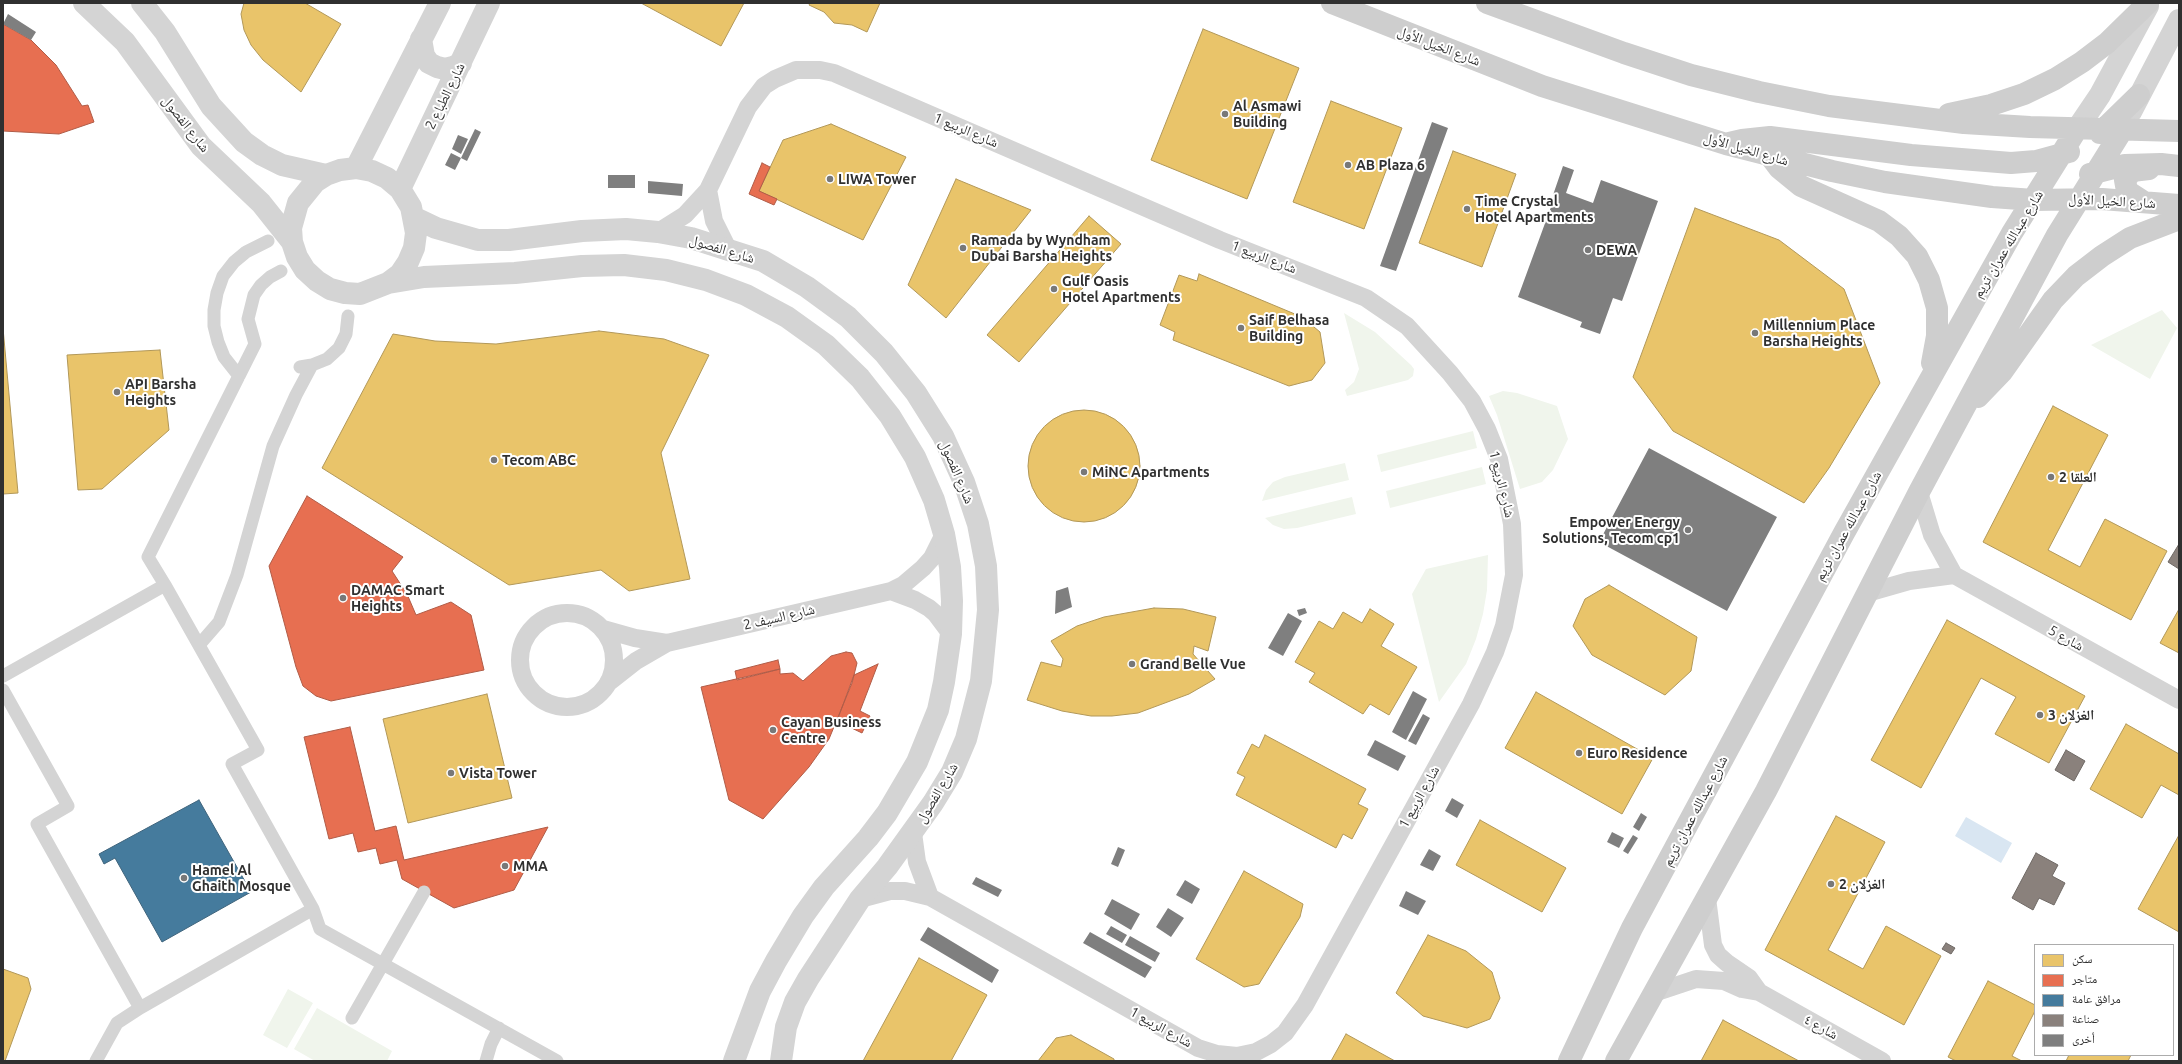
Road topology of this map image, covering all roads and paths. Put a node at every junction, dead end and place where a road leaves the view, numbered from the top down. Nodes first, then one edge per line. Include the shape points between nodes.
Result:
1 (84, 3) edge
2 (440, 3) edge
3 (489, 3) edge
4 (1332, 3) edge
5 (1487, 3) edge
6 (2149, 3) edge
7 (149, 7) edge
8 (2179, 20) edge
9 (421, 40) junction
10 (461, 63) junction
11 (1924, 118) junction
12 (2078, 129) junction
13 (2115, 129) junction
14 (2179, 131) edge
15 (1726, 144) junction
16 (2062, 155) junction
17 (1770, 156) junction
18 (2173, 166) edge
19 (356, 168) junction
20 (2097, 171) junction
21 (326, 175) junction
22 (400, 189) junction
23 (708, 190) junction
24 (2078, 198) junction
25 (2040, 200) junction
26 (2144, 202) junction
27 (2179, 205) edge
28 (415, 218) junction
29 (2179, 219) edge
30 (658, 232) junction
31 (268, 241) dead end
32 (292, 242) junction
33 (728, 249) junction
34 (282, 271) dead end
35 (388, 283) junction
36 (348, 316) dead end
37 (239, 376) junction
38 (1928, 382) junction
39 (1963, 409) junction
40 (1919, 492) junction
41 (944, 534) junction
42 (1954, 575) junction
43 (165, 584) junction
44 (891, 591) junction
45 (1866, 594) junction
46 (603, 629) junction
47 (951, 634) junction
48 (667, 643) junction
49 (199, 645) junction
50 (3, 676) edge
51 (608, 683) junction
52 (3, 690) edge
53 (2179, 700) edge
54 (913, 833) junction
55 (424, 892) dead end
56 (930, 897) junction
57 (1707, 898) junction
58 (860, 899) junction
59 (313, 909) junction
60 (383, 964) junction
61 (1759, 992) junction
62 (1654, 993) junction
63 (140, 1008) junction
64 (352, 1018) dead end
65 (499, 1028) junction
66 (96, 1061) edge
67 (486, 1061) edge
68 (557, 1061) edge
69 (734, 1061) edge
70 (781, 1061) edge
71 (1569, 1061) edge
72 (1616, 1061) edge
73 (1882, 1061) edge

1 - 32 street, شارع الفصول via 124,42 201,146 261,203
2 - 9 street
3 - 10 street, شارع الطباع 2
4 - 15 main road, شارع الخيل الأول via 1542,86
5 - 11 main road via 1691,75 1829,106
6 - 11 main road via 2107,43 2055,79 2024,94 1991,105
6 - 12 street, شارع عبدالله عمران تريم via 2100,95
7 - 21 street via 211,106 244,142 282,165
8 - 13 street via 2139,95
9 - 10 street via 421,48 429,63 437,67 454,67
9 - 19 street
10 - 22 street, شارع الطباع 2
11 - 12 main road via 1964,123
12 - 13 main road
12 - 16 main road, شارع عبدالله عمران تريم
13 - 14 main road
13 - 16 main road
13 - 20 main road
15 - 16 main road via 1770,137 1911,155 2011,163
15 - 17 main road, شارع الخيل الأول
16 - 25 main road, شارع عبدالله عمران تريم
17 - 25 main road, شارع الخيل الأول via 1885,182
17 - 38 main road via 1789,178 1801,186 1879,221 1899,236 1917,256 1930,280 1936,308 1937,336
18 - 20 main road via 2125,165
18 - 26 main road via 2132,171 2127,174 2124,186 2126,191
19 - 21 street
19 - 22 street via 372,171 387,178
20 - 24 main road
20 - 25 main road
21 - 32 street via 315,182 298,203 291,228
22 - 28 street via 412,207
23 - 30 street, شارع الربيع 1 via 686,214
23 - 33 street via 714,221
23 - 56 street, شارع الربيع 1 via 748,107 764,86 796,70 834,72 1226,243 1366,298 1407,326 1461,386 1487,429 1499,459 1512,524 1514,575 1504,626 1495,652 1471,704 1305,1005 1285,1033 1271,1044 1256,1052 1236,1056 1198,1048
24 - 25 main road, شارع الخيل الأول
24 - 26 main road, شارع الخيل الأول
24 - 39 main road
25 - 38 main road, شارع عبدالله عمران تريم via 2012,233
26 - 27 main road, شارع الخيل الأول
28 - 30 street, شارع الفصول via 436,228 478,240 509,240 590,231
28 - 35 street via 414,248 400,274
29 - 39 main road via 2130,238 2076,276 2053,300 2002,372
30 - 33 street, شارع الفصول via 692,238
31 - 37 street via 246,252 234,262 223,276 217,293 214,326 218,342 224,357
32 - 35 street via 305,270 330,289 360,294
33 - 54 street, شارع الفصول via 763,261 807,287 848,318 884,353 916,392 943,436 964,482 978,524 986,566 988,610 976,704 966,739 952,772
34 - 37 street via 261,285 254,295 248,319 255,344
35 - 41 street via 460,274 515,273 582,266 624,265 666,270 706,280 746,295 788,317 826,346 860,378 890,416 915,457 934,500
36 - 49 street via 346,334 339,348 327,359 306,366 273,446 237,575 219,622
37 - 43 street via 148,557
38 - 71 main road, شارع عبدالله عمران تريم via 1844,532 1632,928
39 - 40 main road
40 - 42 street via 1932,535
40 - 45 main road
41 - 44 street, شارع السيف 2 via 932,558 923,568 903,585
41 - 47 street via 950,567
42 - 45 street via 1909,580
42 - 53 street, شارع 5
43 - 49 street
43 - 50 street
44 - 47 street via 929,608
44 - 48 street, شارع السيف 2
45 - 57 main road via 1797,733
46 - 48 street, شارع السيف 2
46 - 51 street via 614,656 614,670
46 - 51 street via 594,621 579,614 556,614 545,619 528,634 521,654 521,665 531,690 541,699 562,707 576,707 589,702 600,694
47 - 69 street via 938,710 917,762 887,813 824,887 803,916 760,991
48 - 51 street, شارع السيف 2 via 636,661
49 - 59 street via 258,750 232,764
52 - 63 street via 68,806 37,824
54 - 56 street via 917,862
54 - 58 street, شارع الفصول
55 - 60 street
56 - 58 street, شارع الربيع 1 via 905,891 890,891
57 - 61 street, شارع ٤ via 1710,934 1716,950 1727,964 1749,978
57 - 62 main road
58 - 70 street, شارع الفصول via 834,935 795,1002 786,1027
59 - 60 street via 320,929
59 - 63 street
60 - 64 street
60 - 65 street
61 - 62 street, شارع ٤ via 1708,978 1685,981
61 - 73 street, شارع ٤
62 - 72 main road
63 - 66 street via 117,1023
65 - 67 street
65 - 68 street

